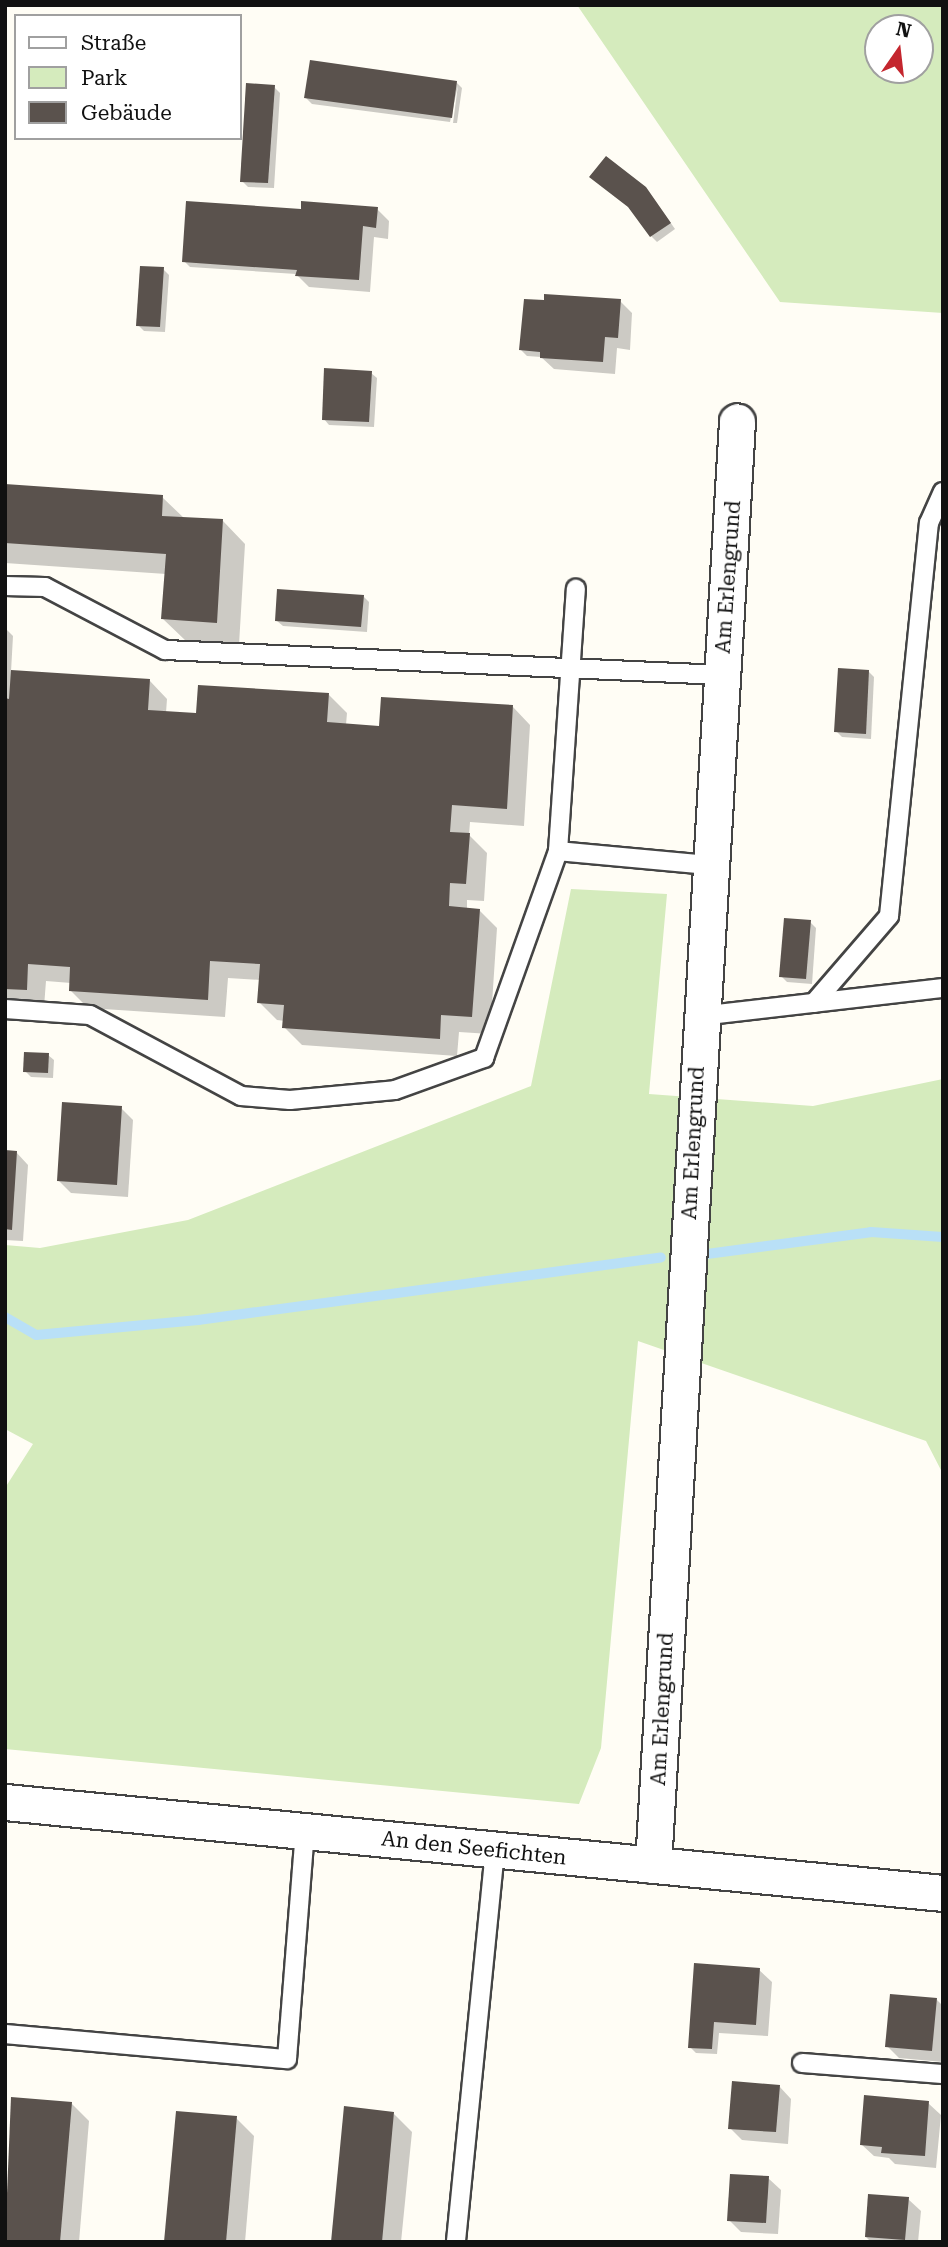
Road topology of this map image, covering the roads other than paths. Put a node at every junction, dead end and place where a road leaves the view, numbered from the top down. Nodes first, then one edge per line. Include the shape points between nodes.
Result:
1 (737, 421) dead end
2 (943, 492) edge
3 (5, 586) edge
4 (576, 590) dead end
5 (571, 668) junction
6 (721, 675) junction
7 (558, 851) junction
8 (709, 865) junction
9 (943, 988) edge
10 (814, 1003) junction
11 (5, 1009) edge
12 (700, 1016) junction
13 (5, 1802) edge
14 (305, 1831) junction
15 (495, 1849) junction
16 (653, 1865) junction
17 (943, 1893) edge
18 (5, 2034) edge
19 (802, 2063) dead end
20 (943, 2074) edge
21 (456, 2241) edge

1 - 6 street, Am Erlengrund
2 - 10 lane via 929,523 889,916
3 - 5 lane via 45,587 165,650
4 - 5 lane
5 - 6 lane
5 - 7 lane
6 - 8 street, Am Erlengrund
7 - 8 lane
7 - 11 lane via 484,1058 395,1090 289,1100 241,1096 90,1015
8 - 12 street, Am Erlengrund
9 - 10 lane
10 - 12 lane
12 - 16 street, Am Erlengrund
13 - 14 street, An den Seefichten
14 - 15 street, An den Seefichten
14 - 18 lane via 287,2059
15 - 16 street, An den Seefichten
15 - 21 lane
16 - 17 street, An den Seefichten
19 - 20 lane

